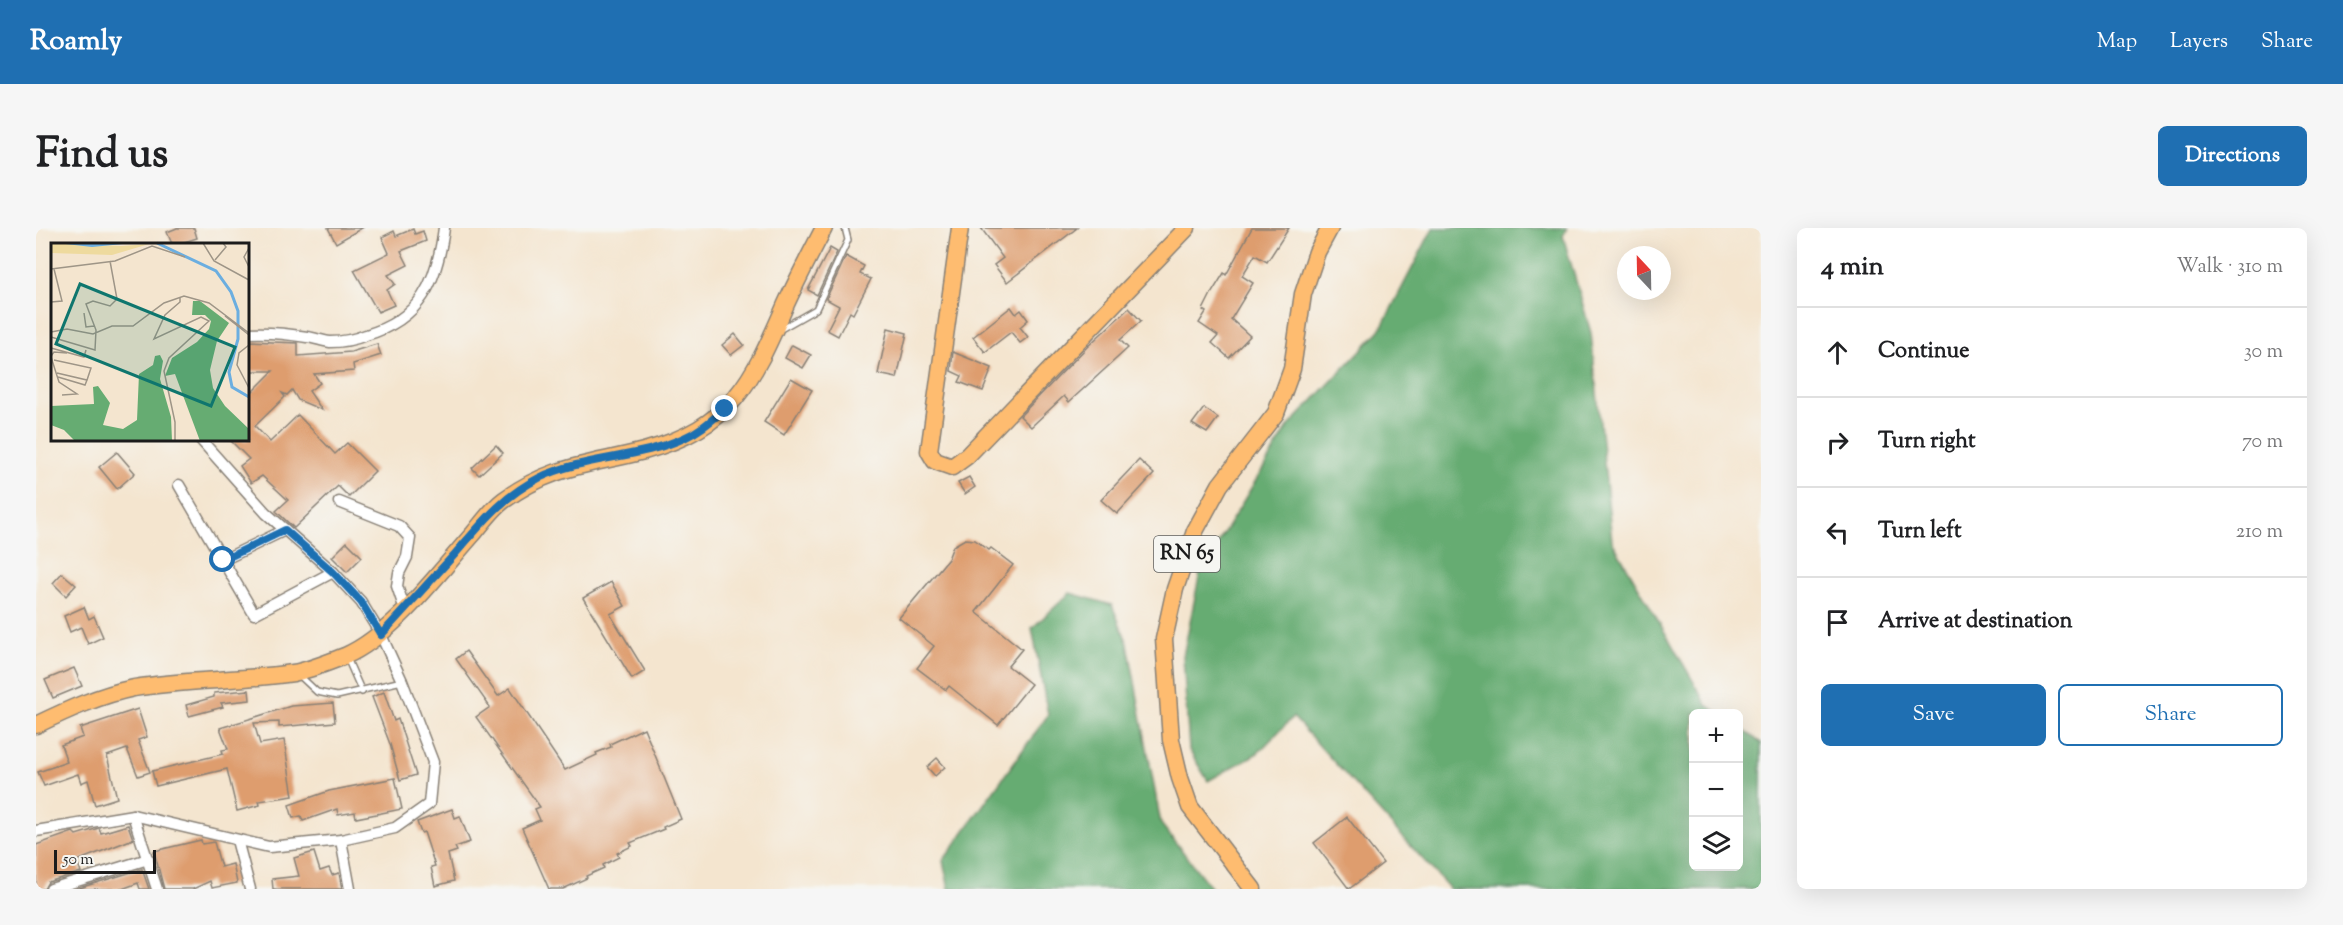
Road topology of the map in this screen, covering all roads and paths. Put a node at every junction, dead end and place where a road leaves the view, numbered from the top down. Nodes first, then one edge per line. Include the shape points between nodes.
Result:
1 (444, 228) edge
2 (824, 228) edge
3 (845, 228) edge
4 (960, 228) edge
5 (1187, 228) edge
6 (1330, 228) edge
7 (249, 333) edge
8 (773, 334) junction
9 (202, 441) edge
10 (179, 485) dead end
11 (339, 502) dead end
12 (285, 530) junction
13 (223, 560) junction
14 (333, 572) junction
15 (405, 610) junction
16 (381, 635) junction
17 (345, 656) junction
18 (296, 673) junction
19 (402, 681) junction
20 (362, 692) junction
21 (36, 725) edge
22 (133, 815) junction
23 (36, 831) edge
24 (237, 840) junction
25 (340, 840) junction
26 (148, 859) junction
27 (51, 889) edge
28 (157, 889) edge
29 (250, 889) edge
30 (350, 889) edge
31 (1253, 889) edge

1 - 7 street via 425,296 406,316 381,331 331,342 305,336
2 - 8 main road
3 - 8 lane via 848,240 816,309
4 - 5 main road via 929,451 935,461 952,467
6 - 31 main road, RN 65 via 1303,294 1292,369 1276,413 1220,485 1195,531 1174,589 1164,639 1171,740 1190,807
8 - 15 main road via 759,366 743,389 701,428 671,443 558,470 511,495
9 - 12 street
10 - 13 street
11 - 15 street via 399,526 410,538 397,586
12 - 13 street
12 - 14 street
13 - 14 street via 254,614
14 - 16 street via 361,602
15 - 16 main road
16 - 17 main road
16 - 19 street
17 - 18 main road
17 - 20 lane
18 - 20 lane via 317,692 338,696
18 - 21 main road via 133,688 76,706
19 - 20 lane
19 - 25 street via 433,762 429,804 395,828
22 - 23 street
22 - 24 street
22 - 26 street
24 - 25 street via 269,847
24 - 29 street
25 - 30 street
26 - 27 street
26 - 28 street

